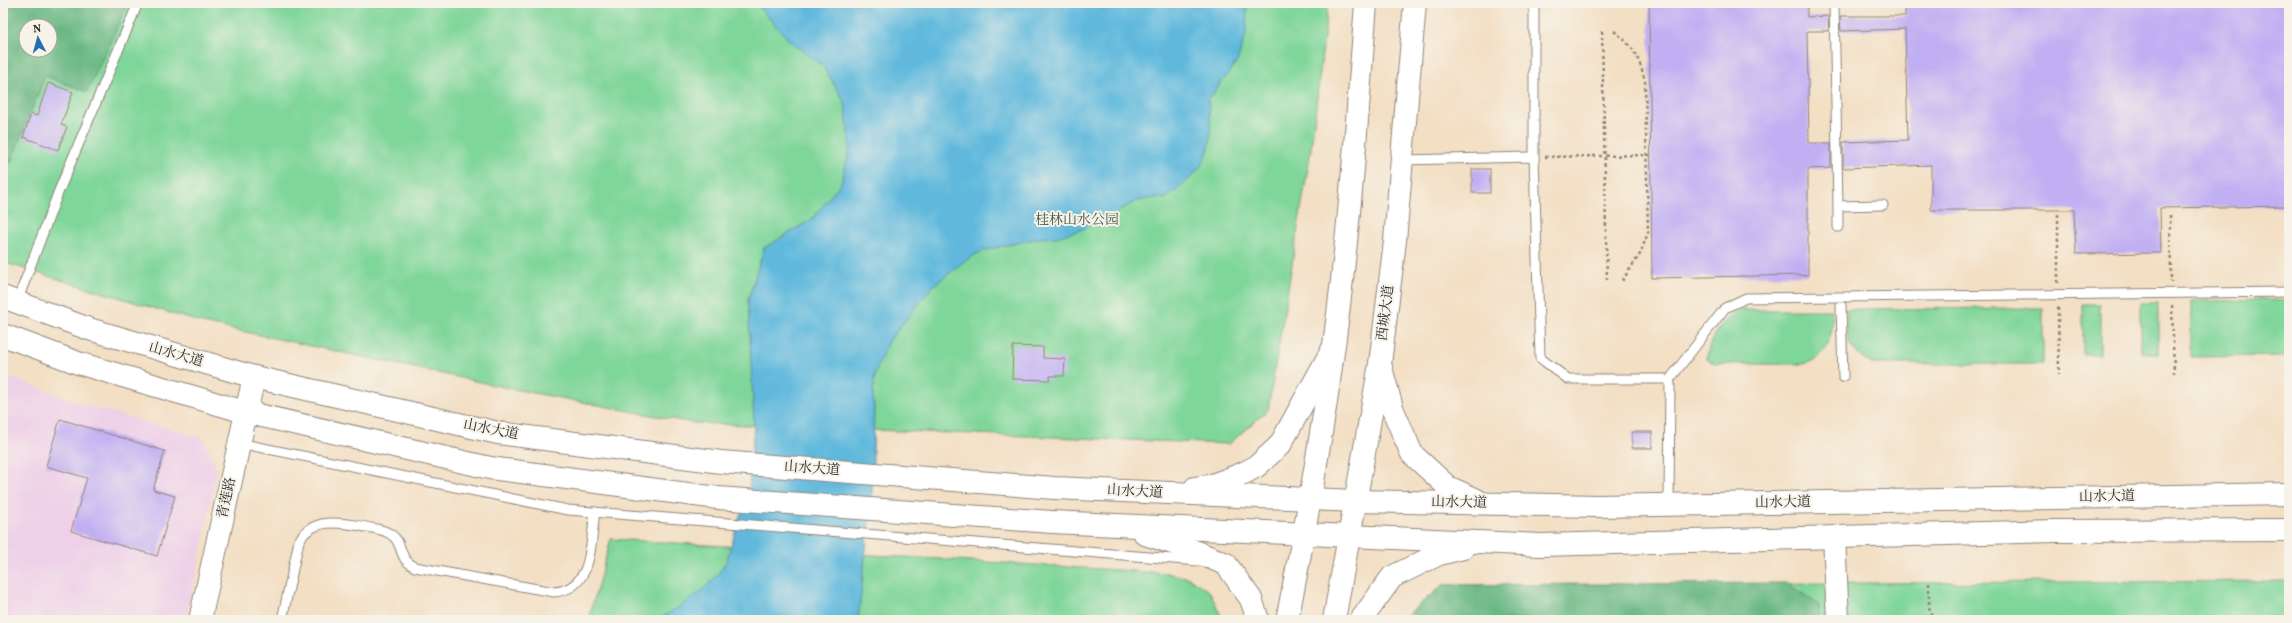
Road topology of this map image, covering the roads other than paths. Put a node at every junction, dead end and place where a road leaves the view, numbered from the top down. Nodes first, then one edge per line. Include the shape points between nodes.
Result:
1 (138, 3) edge
2 (1366, 3) edge
3 (1415, 3) edge
4 (1534, 3) edge
5 (1834, 3) edge
6 (1534, 157) junction
7 (1402, 160) junction
8 (1883, 205) dead end
9 (1838, 206) junction
10 (1838, 227) dead end
11 (2289, 292) edge
12 (10, 300) edge
13 (1840, 305) dead end
14 (3, 335) edge
15 (1333, 349) junction
16 (1380, 364) junction
17 (254, 377) junction
18 (1843, 377) dead end
19 (1670, 379) junction
20 (246, 412) junction
21 (239, 443) junction
22 (1156, 493) junction
23 (2289, 494) edge
24 (1309, 500) junction
25 (1355, 501) junction
26 (1487, 504) junction
27 (1669, 505) junction
28 (595, 512) junction
29 (1117, 525) junction
30 (2289, 530) edge
31 (1304, 534) junction
32 (1349, 536) junction
33 (1834, 537) junction
34 (1488, 542) junction
35 (1226, 564) junction
36 (200, 620) edge
37 (282, 620) edge
38 (1258, 620) edge
39 (1287, 620) edge
40 (1334, 620) edge
41 (1361, 620) edge
42 (1838, 620) edge

1 - 12 lane
2 - 15 main road
3 - 7 main road, 西城大道
4 - 6 lane
5 - 9 lane
6 - 7 lane
6 - 19 lane via 1540,358 1568,379
7 - 16 main road, 西城大道
8 - 9 lane
9 - 10 lane
11 - 19 lane, bridge via 1746,298 1725,308
12 - 17 main road, 山水大道 via 88,329
13 - 18 lane
14 - 20 main road via 78,363
15 - 22 main road via 1280,445 1257,466 1210,486
15 - 24 main road
16 - 25 main road, 西城大道
16 - 26 main road via 1392,408 1412,454 1448,487
17 - 20 main road, 青莲路
17 - 22 main road, 山水大道 via 498,433 721,462 1054,488
19 - 27 lane
20 - 21 main road, 青莲路
20 - 29 main road via 490,468 718,498
21 - 28 lane via 568,510
21 - 36 main road, 青莲路
22 - 24 main road, 山水大道
23 - 27 main road, 山水大道
24 - 25 main road, 山水大道
24 - 31 main road
25 - 26 main road, 山水大道
25 - 32 main road, 西城大道
26 - 27 main road, 山水大道
28 - 35 lane
28 - 37 lane via 584,576 572,588 554,592 415,567 402,556 394,536 383,530 336,522 316,526 305,532 299,541
29 - 31 main road
29 - 35 main road via 1179,545
30 - 33 main road via 2056,531
31 - 32 main road
31 - 39 main road
32 - 34 main road
32 - 40 main road, 西城大道
33 - 34 main road via 1541,545
33 - 42 main road
34 - 41 main road via 1439,554 1392,577
35 - 38 main road via 1251,599

